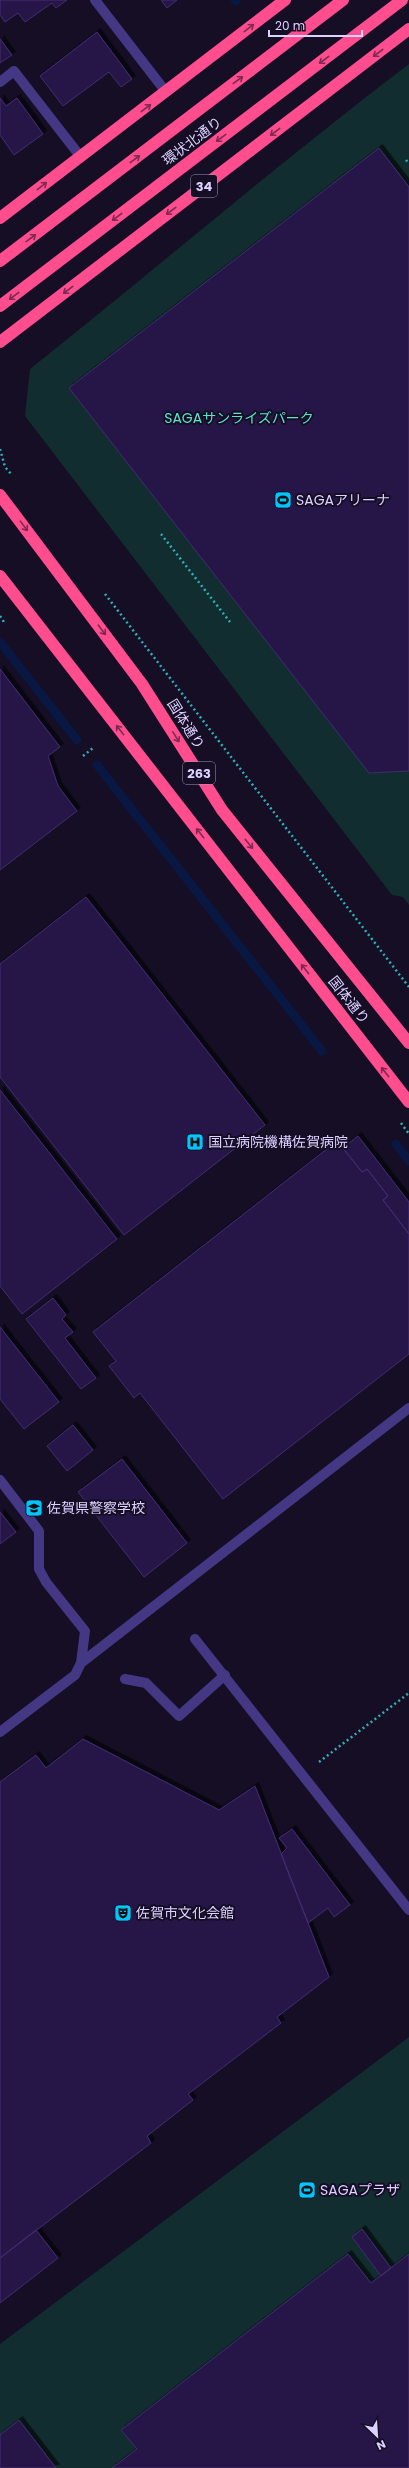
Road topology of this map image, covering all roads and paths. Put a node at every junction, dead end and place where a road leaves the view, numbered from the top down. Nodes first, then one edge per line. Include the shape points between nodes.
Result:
1 (95, 0) edge
2 (285, 0) edge
3 (402, 0) edge
4 (338, 4) edge
5 (409, 29) edge
6 (0, 82) edge
7 (166, 92) junction
8 (80, 156) junction
9 (406, 160) dead end
10 (409, 164) edge
11 (0, 218) edge
12 (0, 261) edge
13 (0, 306) edge
14 (0, 342) edge
15 (0, 449) edge
16 (15, 479) dead end
17 (0, 495) edge
18 (161, 534) dead end
19 (0, 576) edge
20 (101, 589) dead end
21 (230, 622) dead end
22 (93, 748) dead end
23 (83, 756) dead end
24 (409, 987) edge
25 (408, 1039) edge
26 (409, 1102) edge
27 (409, 1408) edge
28 (0, 1480) edge
29 (195, 1639) dead end
30 (81, 1663) junction
31 (225, 1676) junction
32 (125, 1679) dead end
33 (409, 1693) edge
34 (0, 1732) edge
35 (318, 1762) dead end
36 (409, 1910) edge

1 - 7 street
7 -> 2 highway
3 -> 13 highway, 環状北通り / 34
12 -> 4 highway, 環状北通り
5 -> 14 highway, 34
6 - 8 street via 14,72
8 -> 7 highway
11 -> 8 highway
9 - 10 path
15 - 16 path via 5,466
17 -> 25 highway, 国体通り / 263 via 142,684 222,810
18 - 21 path
26 -> 19 highway, 国体通り / 263
20 - 24 path
22 - 23 path
27 - 30 street
28 - 30 street via 39,1531 39,1570 85,1631
29 - 31 street
30 - 34 street via 75,1674
31 - 32 street via 179,1716 146,1683
31 - 36 street
33 - 35 path

